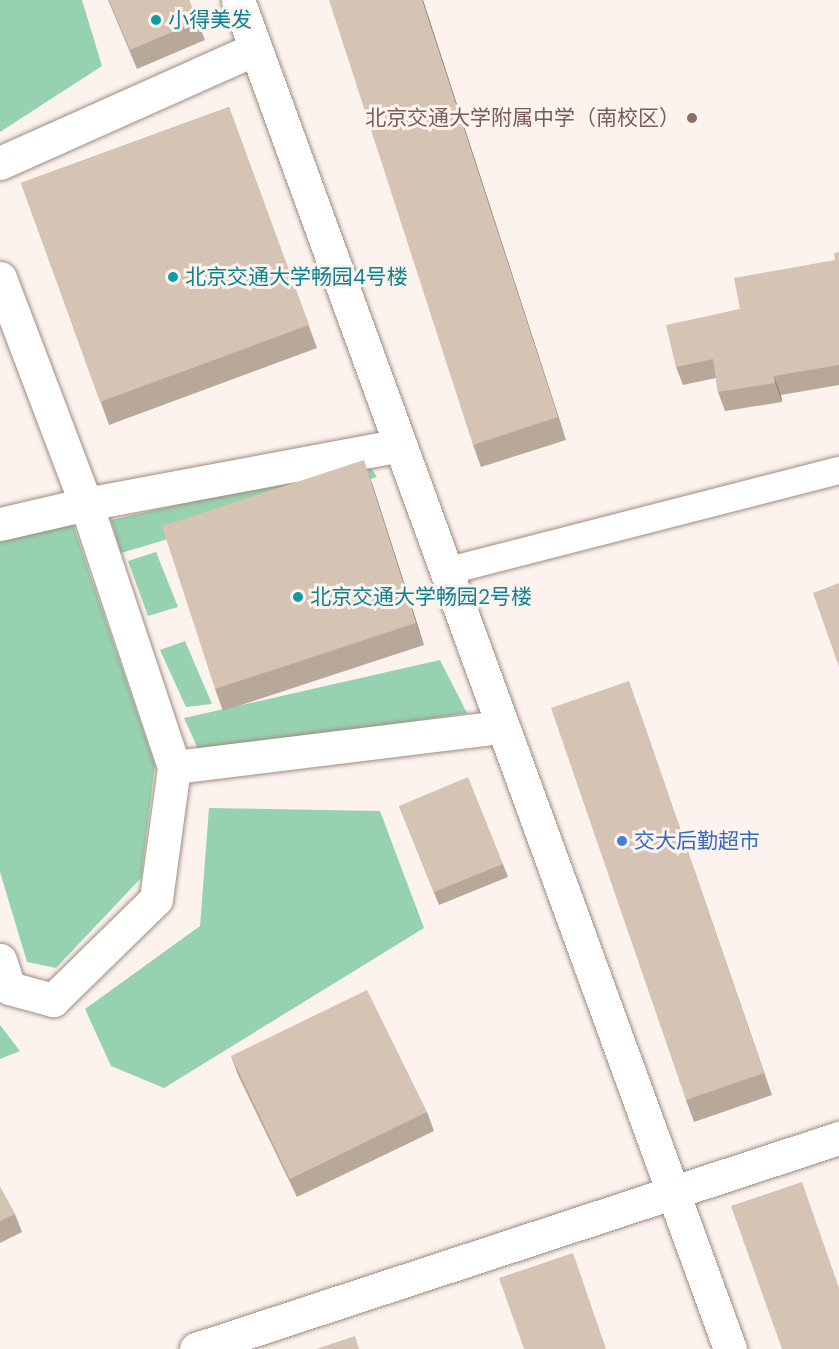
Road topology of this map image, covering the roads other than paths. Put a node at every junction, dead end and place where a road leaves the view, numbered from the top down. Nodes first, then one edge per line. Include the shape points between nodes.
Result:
1 (238, 0) edge
2 (255, 49) junction
3 (0, 163) edge
4 (0, 278) edge
5 (400, 445) junction
6 (839, 470) edge
7 (86, 504) junction
8 (0, 524) edge
9 (445, 571) junction
10 (502, 727) junction
11 (174, 767) junction
12 (0, 960) edge
13 (839, 1138) edge
14 (673, 1191) junction
15 (196, 1349) edge
16 (730, 1349) edge

1 - 2 street
2 - 3 street
2 - 5 street
4 - 7 street
5 - 7 street
5 - 9 street
6 - 9 lane
7 - 8 street
7 - 11 street
9 - 10 street
10 - 11 street
10 - 14 street
11 - 12 street via 156,899 54,1000 9,988
13 - 14 street
14 - 15 street
14 - 16 street

